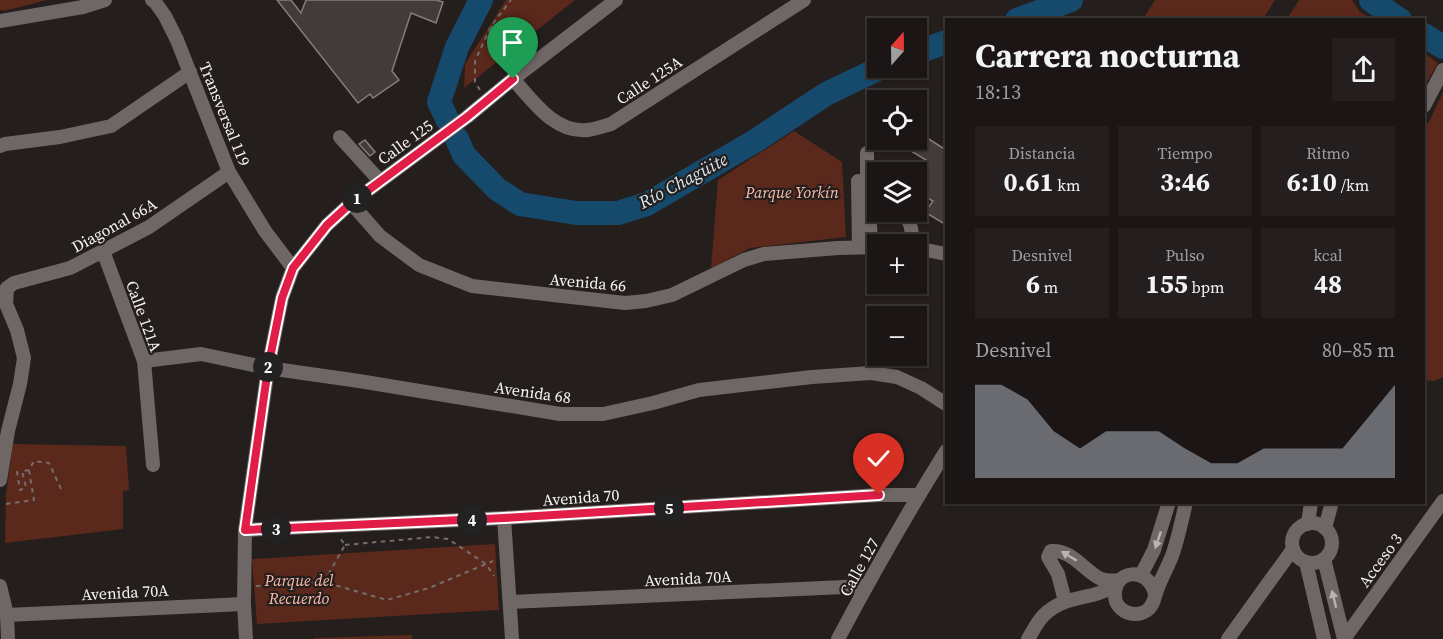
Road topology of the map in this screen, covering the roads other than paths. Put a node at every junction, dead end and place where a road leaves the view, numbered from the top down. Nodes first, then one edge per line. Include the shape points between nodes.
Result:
1 (105, 0) edge
2 (152, 0) edge
3 (616, 0) edge
4 (804, 0) edge
5 (0, 21) edge
6 (1442, 71) edge
7 (190, 72) junction
8 (513, 79) junction
9 (1425, 104) edge
10 (340, 137) dead end
11 (0, 146) edge
12 (862, 155) dead end
13 (229, 172) junction
14 (380, 181) junction
15 (867, 192) edge
16 (351, 203) junction
17 (867, 247) edge
18 (927, 250) edge
19 (103, 251) junction
20 (945, 254) edge
21 (293, 268) junction
22 (4, 287) edge
23 (144, 361) junction
24 (268, 368) junction
25 (945, 403) edge
26 (945, 453) edge
27 (153, 465) dead end
28 (5, 476) edge
29 (919, 495) junction
30 (1443, 501) edge
31 (1168, 504) edge
32 (1185, 504) edge
33 (1311, 504) edge
34 (1331, 504) edge
35 (504, 518) junction
36 (1308, 524) junction
37 (1325, 528) junction
38 (245, 530) junction
39 (1293, 549) junction
40 (1324, 559) junction
41 (1306, 562) junction
42 (1141, 575) junction
43 (1118, 583) junction
44 (0, 586) edge
45 (867, 586) junction
46 (1095, 594) junction
47 (1155, 594) junction
48 (1065, 601) junction
49 (510, 602) junction
50 (244, 604) junction
51 (1119, 607) junction
52 (7, 615) junction
53 (8, 639) edge
54 (246, 639) edge
55 (512, 639) edge
56 (838, 639) edge
57 (1028, 639) edge
58 (1228, 639) edge
59 (1324, 639) edge
60 (1344, 639) edge

1 - 5 street
2 - 7 street, Transversal 119 via 165,16
3 - 8 street, Calle 125
4 - 8 street, Calle 125A via 611,124 587,131 566,128 548,117
6 - 9 street
7 - 11 street via 111,126
7 - 13 street, Transversal 119
8 - 14 street, Calle 125
10 - 14 street
12 - 15 street
13 - 19 street, Diagonal 66A via 149,227
13 - 21 street, Transversal 119
14 - 16 street, Calle 125
16 - 17 street, Avenida 66 via 380,236 419,265 472,286 626,303 672,295 764,254
16 - 21 street, Calle 125 via 327,225
18 - 20 street
19 - 22 street, Diagonal 66A via 70,268
19 - 23 street, Calle 121A
21 - 24 street, Calle 125 via 282,298
22 - 28 street via 24,358 8,430
23 - 24 street, Avenida 68 via 201,354
23 - 27 street, Calle 121A
24 - 25 street, Avenida 68 via 560,414 603,414 699,390 871,373 897,377
24 - 38 street, Calle 125
26 - 29 street, Calle 127
29 - 35 street, Avenida 70
29 - 45 street, Calle 127
30 - 60 street, Acceso 3
31 -> 42 street via 1154,550
32 - 47 street via 1172,555
33 - 36 street
34 - 37 street
35 - 38 street, Avenida 70
35 - 49 street
36 - 37 street
36 - 39 street via 1297,531
37 - 40 street via 1332,544
38 - 50 street, Calle 125
39 - 41 street
39 - 58 street
40 - 41 street
60 -> 40 street
41 - 59 street
42 - 43 street via 1126,576
42 - 47 street via 1148,579
43 - 46 street
43 -> 48 street via 1101,579 1063,552 1051,551 1048,557 1058,574
43 - 51 street via 1115,597
44 - 52 street
45 - 49 street, Avenida 70A
45 - 56 street, Calle 127
46 - 48 street
46 - 51 street
47 - 51 street via 1146,611 1127,613
48 - 57 street via 1045,614
49 - 55 street
50 - 52 street, Avenida 70A
50 - 54 street, Calle 125
52 - 53 street

